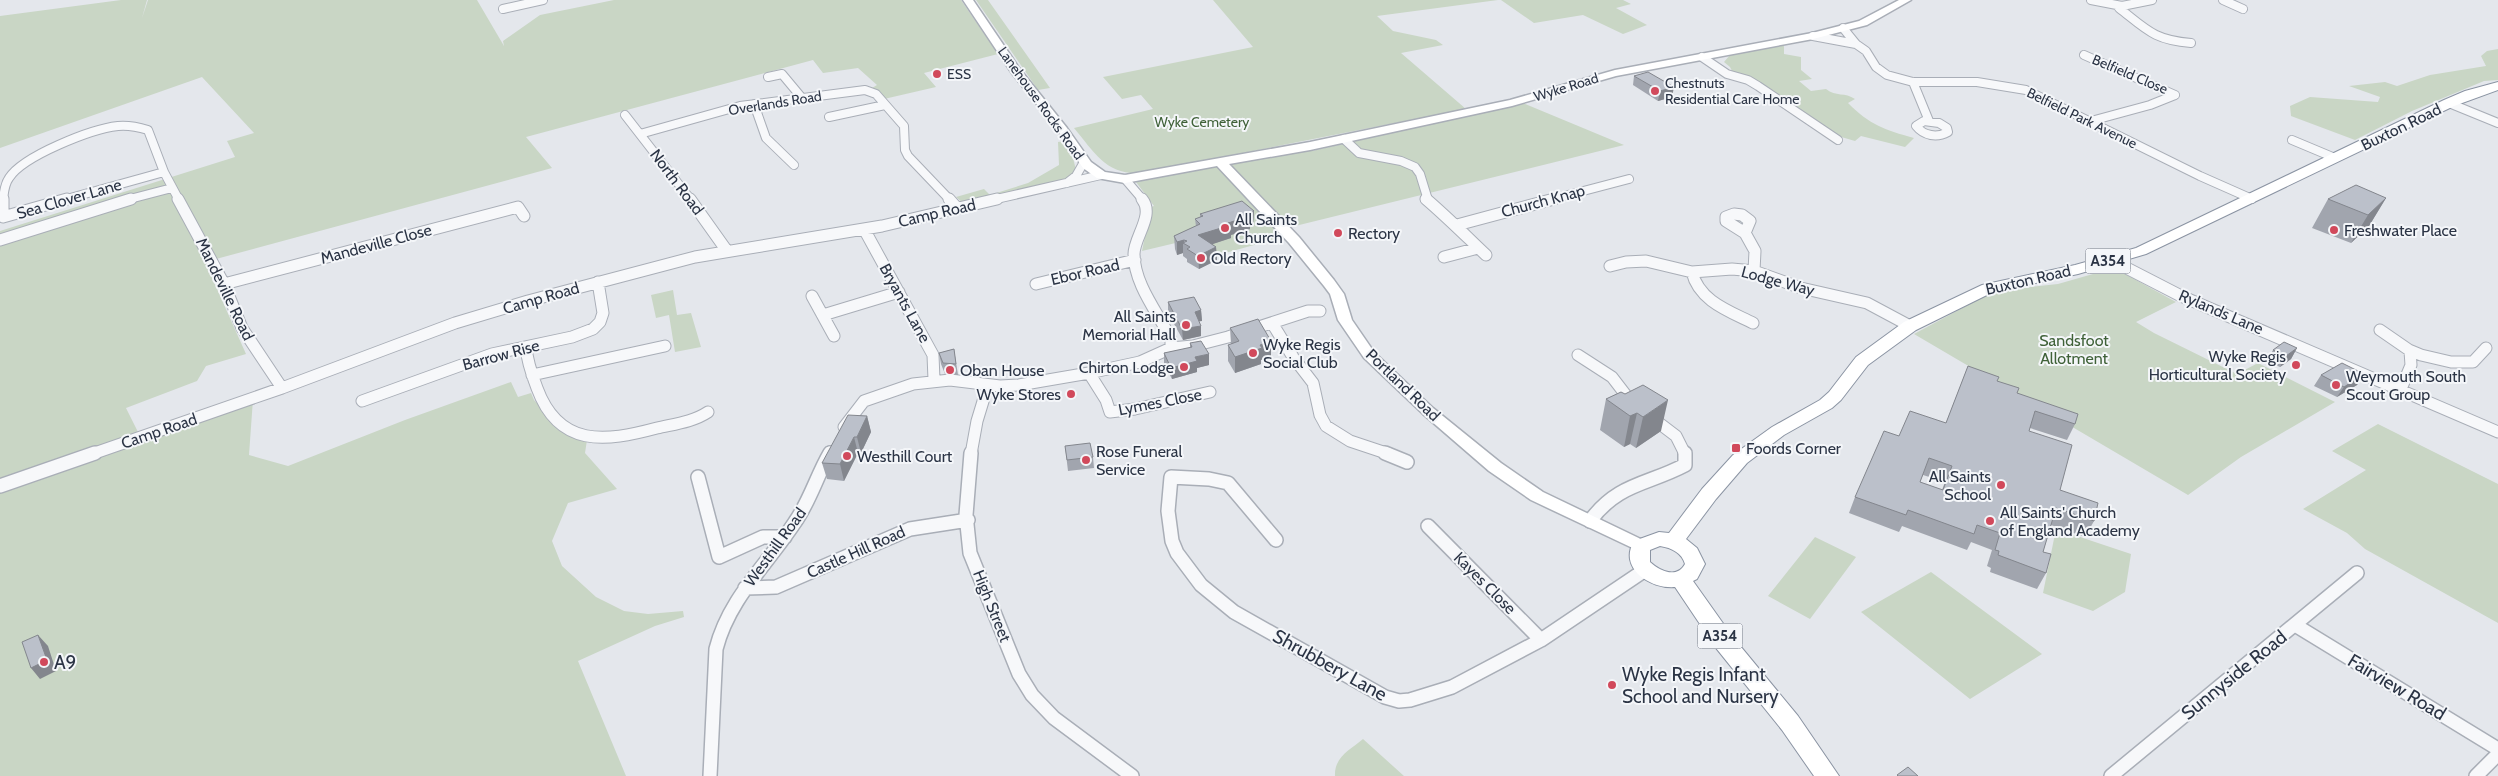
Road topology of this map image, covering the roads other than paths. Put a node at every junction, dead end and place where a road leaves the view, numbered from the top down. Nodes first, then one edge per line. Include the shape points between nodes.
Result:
1 (543, 0) edge
2 (968, 0) edge
3 (1906, 0) edge
4 (2091, 0) edge
5 (2152, 0) edge
6 (2223, 0) edge
7 (2119, 8) junction
8 (502, 9) dead end
9 (2243, 9) dead end
10 (1843, 28) junction
11 (1813, 36) junction
12 (2191, 43) dead end
13 (1856, 44) junction
14 (2084, 55) dead end
15 (1702, 57) junction
16 (768, 77) dead end
17 (1913, 82) junction
18 (2495, 88) edge
19 (802, 98) junction
20 (2449, 103) junction
21 (754, 104) junction
22 (885, 105) junction
23 (625, 115) dead end
24 (829, 117) dead end
25 (1929, 121) dead end
26 (2091, 121) junction
27 (2498, 122) edge
28 (640, 134) junction
29 (1344, 139) junction
30 (1838, 140) dead end
31 (2292, 140) dead end
32 (2335, 158) junction
33 (1084, 162) junction
34 (1221, 163) junction
35 (794, 165) dead end
36 (165, 172) junction
37 (1100, 175) junction
38 (1126, 178) junction
39 (1629, 179) dead end
40 (1063, 185) junction
41 (172, 188) junction
42 (2252, 199) junction
43 (519, 208) dead end
44 (957, 208) junction
45 (1457, 225) junction
46 (864, 229) junction
47 (1745, 233) dead end
48 (0, 240) edge
49 (727, 251) junction
50 (1444, 257) dead end
51 (1135, 260) junction
52 (2111, 260) junction
53 (1610, 266) dead end
54 (1754, 271) junction
55 (1692, 272) junction
56 (598, 282) junction
57 (224, 284) junction
58 (1036, 284) dead end
59 (899, 292) junction
60 (812, 296) dead end
61 (1320, 311) dead end
62 (823, 315) junction
63 (1272, 323) junction
64 (1753, 323) dead end
65 (1910, 326) junction
66 (2380, 330) dead end
67 (834, 336) dead end
68 (526, 346) junction
69 (665, 346) dead end
70 (1171, 348) junction
71 (2486, 348) dead end
72 (2410, 351) junction
73 (1578, 355) dead end
74 (1089, 373) junction
75 (532, 375) junction
76 (934, 380) junction
77 (988, 385) junction
78 (282, 388) junction
79 (2401, 389) junction
80 (1210, 392) dead end
81 (362, 401) dead end
82 (708, 412) dead end
83 (2498, 432) edge
84 (1407, 462) dead end
85 (698, 477) dead end
86 (0, 486) edge
87 (968, 520) junction
88 (1590, 521) junction
89 (1428, 526) dead end
90 (785, 537) junction
91 (1276, 540) dead end
92 (1674, 541) junction
93 (1641, 546) junction
94 (1646, 570) junction
95 (2357, 573) dead end
96 (1681, 579) junction
97 (745, 588) junction
98 (2295, 625) junction
99 (1541, 640) junction
100 (2498, 749) edge
101 (2498, 754) edge
102 (710, 776) edge
103 (1132, 776) edge
104 (1827, 776) edge
105 (2111, 776) edge
106 (2476, 776) edge

1 - 8 street
2 - 33 main road, Lanehouse Rocks Road via 1015,70
3 - 10 main road, Wyke Road via 1874,18
4 - 7 street
5 - 7 street
6 - 9 street
7 - 12 street via 2170,44
10 - 11 main road, Wyke Road
10 - 13 street, Belfield Park Avenue
11 - 13 street
11 - 15 main road, Wyke Road
13 - 17 street, Belfield Park Avenue via 1866,51 1881,71
14 - 26 street, Belfield Close via 2175,94 2150,105
15 - 29 main road, Wyke Road via 1615,73 1512,103
15 - 30 street via 1727,74 1758,86
16 - 19 street via 782,74
17 - 25 street
17 - 26 street, Belfield Park Avenue via 1977,82 2012,86 2038,94
18 - 20 highway, Buxton Road / A354
19 - 21 street, Overlands Road
19 - 22 street, Overlands Road via 853,90 873,92
20 - 27 street
20 - 32 highway, Buxton Road / A354
21 - 28 street, Overlands Road
21 - 35 street via 766,138
22 - 24 street
22 - 44 street via 905,129 907,154
23 - 28 street, North Road
26 - 42 street, Belfield Park Avenue
28 - 49 street, North Road
29 - 34 main road, Wyke Road
29 - 45 street via 1359,153 1415,167 1426,199
31 - 32 street
32 - 42 highway, Buxton Road / A354
33 - 37 main road, Lanehouse Rocks Road
33 - 40 street via 1076,176
34 - 38 main road
34 - 88 main road, Portland Road via 1294,240 1329,283 1337,294 1345,320 1375,360 1428,411 1495,467 1537,496
36 - 36 street, Sea Clover Lane via 148,130 128,125 102,130 9,173 1,184 3,217
36 - 41 street, Sea Clover Lane
37 - 38 main road
37 - 40 street, Camp Road
38 - 51 street via 1143,199 1146,210
39 - 45 street, Church Knap
40 - 44 street, Camp Road
41 - 48 street
41 - 57 street, Mandeville Road
42 - 52 highway, Buxton Road / A354 via 2158,243
43 - 57 street, Mandeville Close
44 - 46 street, Camp Road
45 - 50 street via 1482,251
46 - 49 street, Camp Road
46 - 59 street, Bryants Lane
47 - 54 street via 1756,256
49 - 56 street, Camp Road
51 - 58 street, Ebor Road
51 - 70 street via 1142,283 1171,339
52 - 65 highway, Buxton Road / A354 via 1988,288
52 - 79 street, Rylands Lane via 2181,296
53 - 55 street, Lodge Way via 1646,261
54 - 55 street, Lodge Way
54 - 65 street, Lodge Way via 1801,288 1867,303
55 - 64 street via 1694,284 1701,294
56 - 68 street, Barrow Rise via 603,313 597,326 572,337
56 - 78 street, Camp Road via 456,323
57 - 78 street, Mandeville Road via 246,334
59 - 62 street
59 - 76 street, Bryants Lane via 933,355
60 - 62 street
61 - 63 street, Westhill Road via 1308,310
62 - 67 street
63 - 70 street, Westhill Road via 1193,346
63 - 84 street via 1312,382 1322,422 1349,441
65 - 92 highway, Buxton Road / A354 via 1862,361 1826,404 1778,430 1740,460 1709,494
66 - 72 street
68 - 75 street
68 - 81 street, Barrow Rise via 483,357
69 - 75 street
70 - 74 street, Westhill Road via 1140,362
71 - 72 street via 2473,362 2464,364
72 - 79 street via 2412,363
73 - 88 street via 1612,377 1639,409 1673,430 1680,440 1686,462 1685,466 1604,500
74 - 77 street, Westhill Road via 1019,386
74 - 80 street, Lymes Close via 1110,412
75 - 82 street via 544,407 564,428 584,437 624,437
76 - 77 street, Westhill Road
76 - 90 street, Westhill Road via 874,396 857,408 828,455 802,512
77 - 87 street, High Street via 979,404 971,449
78 - 86 street, Camp Road
79 - 83 street, Rylands Lane
85 - 90 street via 719,557 764,538
87 - 97 street, Castle Hill Road via 910,528 776,587 763,590
87 - 103 street, High Street via 971,553 1006,643 1031,694 1067,728
88 - 93 main road, Portland Road
89 - 99 street, Kayes Close
90 - 97 street, Westhill Road
91 - 99 street, Shrubbery Lane via 1228,483 1209,478 1171,478 1168,511 1172,541 1201,585 1234,612 1385,697 1400,701 1433,694 1495,666
92 - 93 highway via 1659,539
92 - 96 highway via 1689,551 1695,564 1689,576
93 - 94 highway via 1638,557
94 - 96 highway via 1659,577
94 - 99 street, Shrubbery Lane
95 - 98 street, Sunnyside Road
96 - 104 highway, A354 via 1724,642 1790,723
97 - 102 street, Westhill Road via 725,620 717,641
98 - 100 street, Fairview Road
98 - 105 street, Sunnyside Road
101 - 106 street

